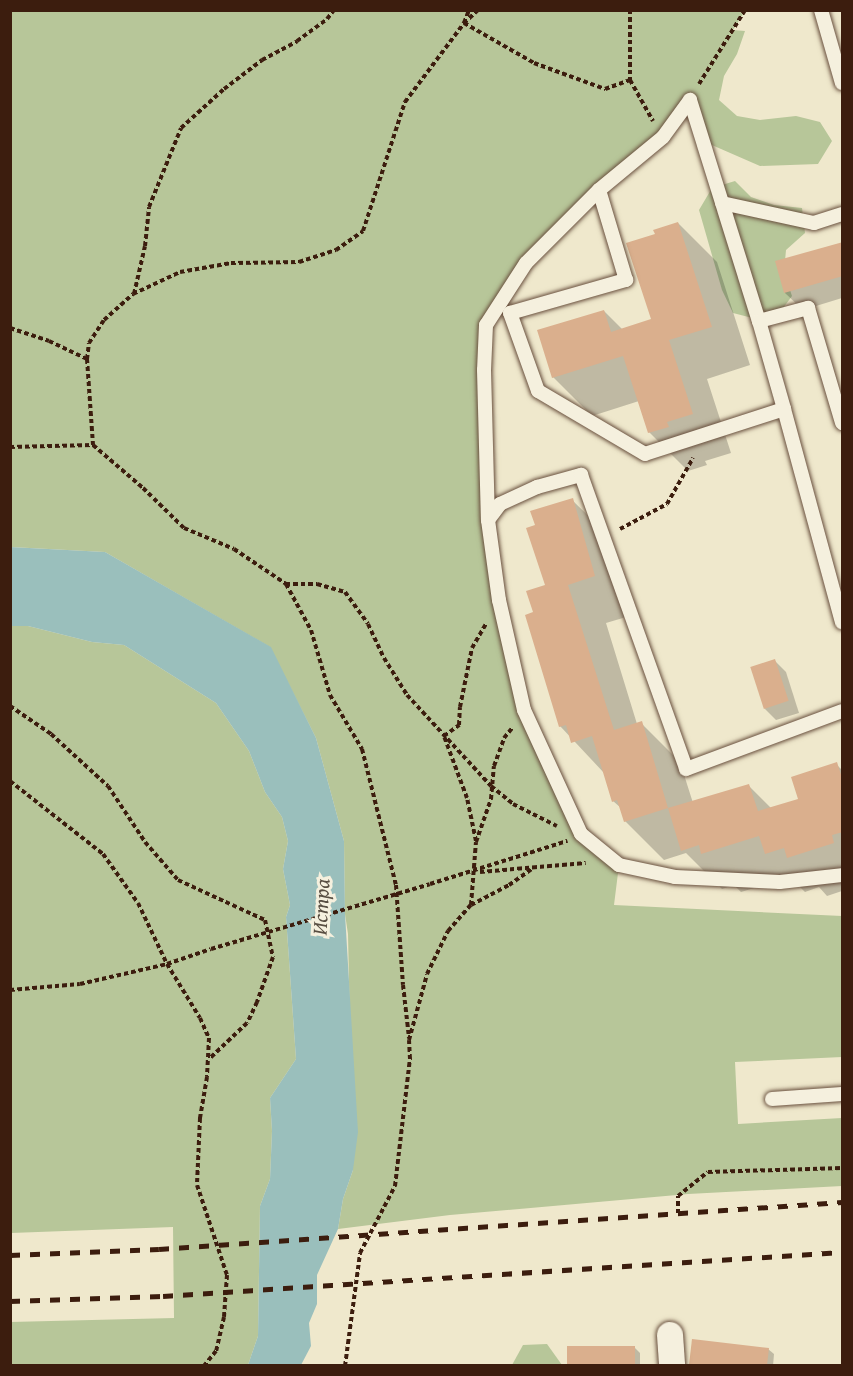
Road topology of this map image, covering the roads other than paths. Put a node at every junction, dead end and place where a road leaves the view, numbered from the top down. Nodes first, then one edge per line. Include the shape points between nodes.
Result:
1 (821, 10) edge
2 (843, 83) edge
3 (599, 190) junction
4 (722, 203) junction
5 (843, 214) edge
6 (510, 313) junction
7 (759, 321) junction
8 (486, 325) junction
9 (784, 409) junction
10 (843, 423) edge
11 (488, 520) junction
12 (843, 622) edge
13 (843, 711) edge
14 (843, 875) edge
15 (843, 1094) edge
16 (772, 1099) dead end
17 (670, 1335) dead end
18 (672, 1365) edge

1 - 2 lane
3 - 4 lane via 663,137 690,100
3 - 6 lane via 626,280
3 - 8 lane via 526,262
4 - 5 lane via 814,223
4 - 7 lane
6 - 8 lane
6 - 9 lane via 538,391 645,454
7 - 9 lane
7 - 10 lane via 808,308
8 - 11 lane
9 - 12 lane
11 - 13 lane via 500,504 537,487 581,475 686,770
11 - 14 lane via 499,600 524,710 581,834 619,865 675,877 769,882
15 - 16 lane
17 - 18 street

